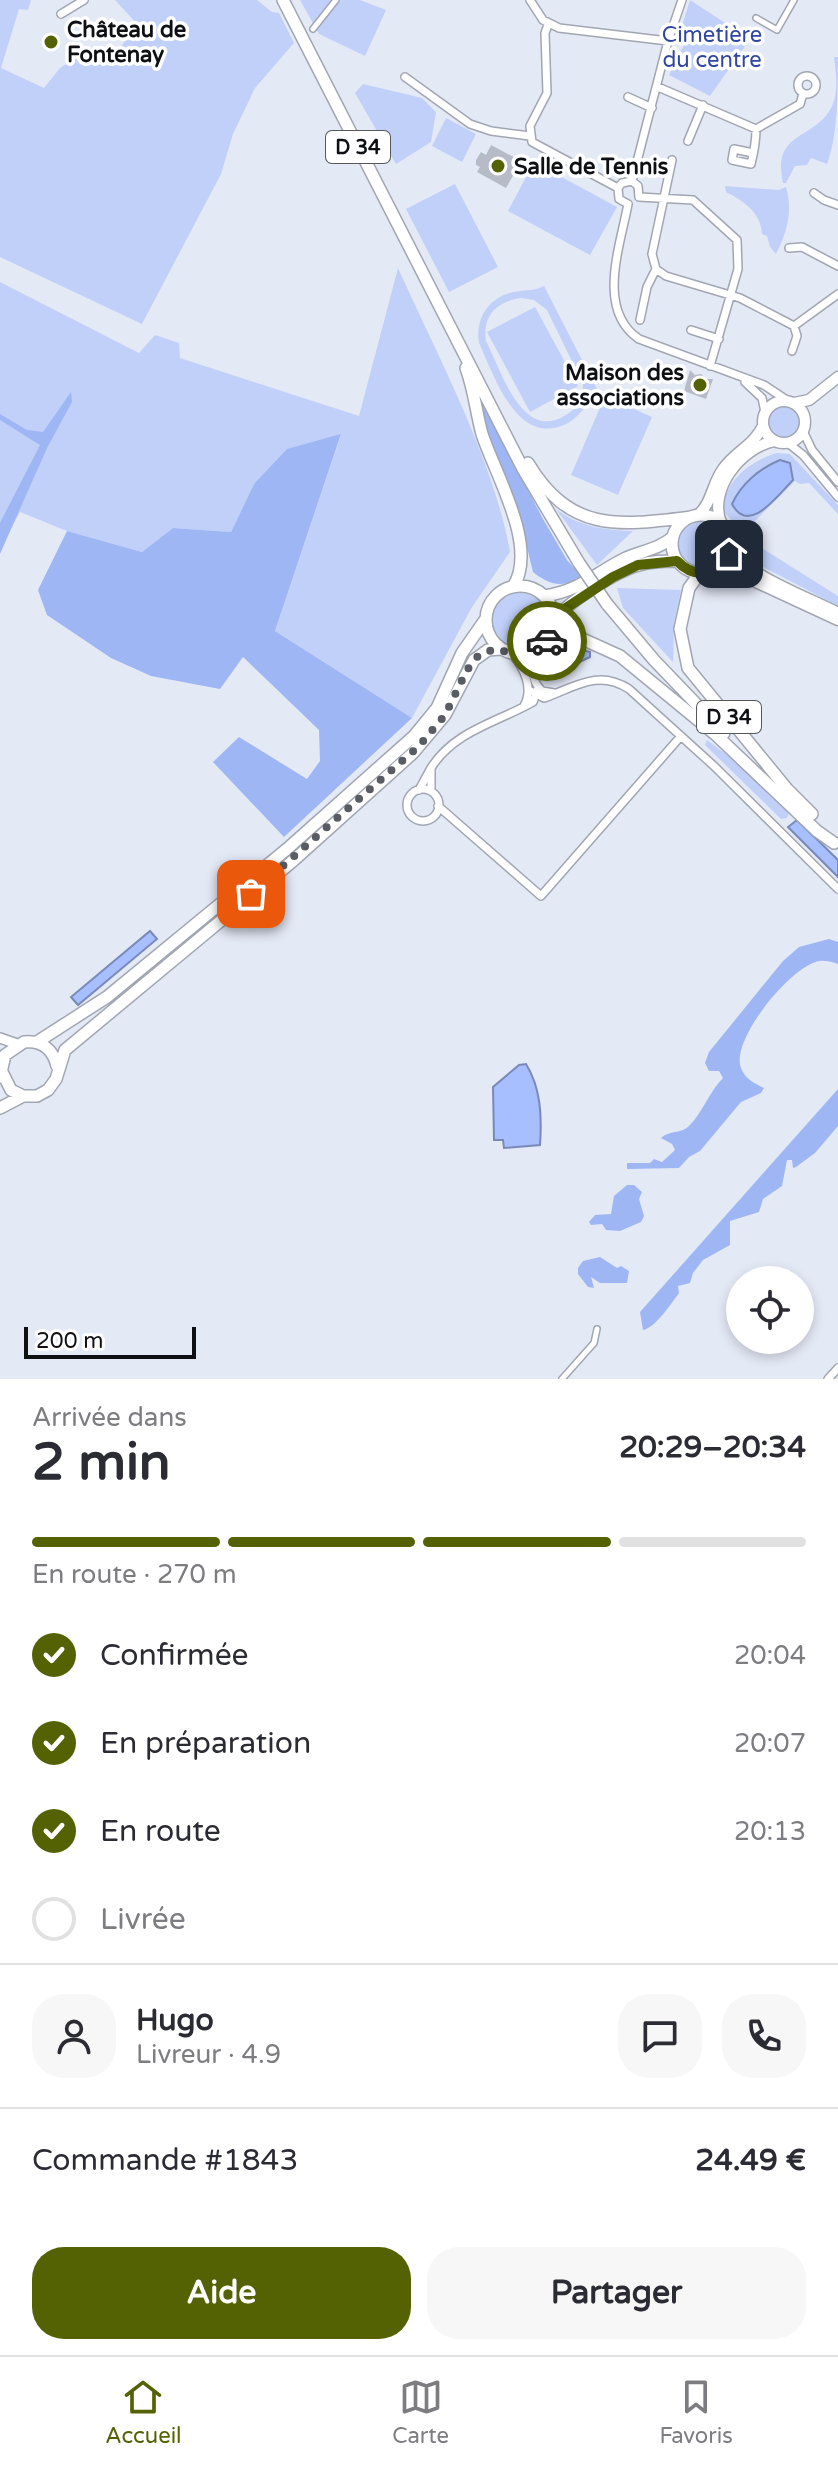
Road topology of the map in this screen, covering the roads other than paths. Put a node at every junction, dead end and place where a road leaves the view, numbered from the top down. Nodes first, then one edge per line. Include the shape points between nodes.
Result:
1 (84, 0) edge
2 (283, 0) edge
3 (336, 0) edge
4 (530, 0) edge
5 (682, 0) edge
6 (794, 0) edge
7 (61, 14) dead end
8 (756, 18) dead end
9 (548, 25) junction
10 (313, 29) dead end
11 (668, 41) junction
12 (405, 77) dead end
13 (658, 87) junction
14 (803, 94) dead end
15 (628, 97) dead end
16 (703, 105) junction
17 (652, 108) junction
18 (756, 129) junction
19 (530, 136) junction
20 (688, 141) dead end
21 (753, 153) dead end
22 (672, 160) dead end
23 (632, 181) junction
24 (618, 188) junction
25 (814, 193) dead end
26 (639, 197) junction
27 (664, 197) junction
28 (628, 204) junction
29 (838, 205) edge
30 (789, 248) dead end
31 (838, 266) edge
32 (656, 269) junction
33 (838, 294) edge
34 (731, 295) junction
35 (640, 320) dead end
36 (448, 323) junction
37 (794, 326) junction
38 (691, 330) dead end
39 (719, 339) junction
40 (792, 351) dead end
41 (710, 366) junction
42 (725, 372) junction
43 (838, 377) edge
44 (819, 394) junction
45 (791, 402) junction
46 (492, 406) junction
47 (765, 412) junction
48 (804, 415) junction
49 (763, 426) junction
50 (803, 431) junction
51 (774, 441) junction
52 (788, 443) junction
53 (838, 482) edge
54 (838, 497) edge
55 (695, 516) junction
56 (721, 523) junction
57 (673, 537) junction
58 (730, 548) junction
59 (677, 561) junction
60 (717, 569) junction
61 (700, 573) junction
62 (513, 587) junction
63 (544, 596) junction
64 (838, 613) edge
65 (485, 620) junction
66 (838, 620) edge
67 (554, 621) junction
68 (549, 639) junction
69 (537, 650) junction
70 (506, 651) junction
71 (529, 690) junction
72 (538, 692) junction
73 (523, 707) junction
74 (681, 736) junction
75 (431, 768) junction
76 (419, 790) junction
77 (431, 791) junction
78 (438, 806) junction
79 (836, 844) edge
80 (838, 889) edge
81 (0, 1038) edge
82 (37, 1042) junction
83 (17, 1044) junction
84 (57, 1066) junction
85 (1, 1068) edge
86 (23, 1096) junction
87 (0, 1108) edge
88 (597, 1329) dead end
89 (838, 1368) edge
90 (562, 1379) edge
91 (828, 1379) edge

1 - 7 street
2 - 36 main road, D 34
3 - 10 street
4 - 9 street
5 - 11 street
6 - 8 street via 777,30
9 - 11 street
9 - 19 street via 547,93
11 - 13 street
12 - 19 street via 470,124
13 - 16 street
13 - 17 street
14 - 18 street via 800,104
15 - 17 street
16 - 18 street
16 - 20 street
17 - 23 street
18 - 21 street
19 - 24 street via 539,147
22 - 27 street
23 - 24 street
23 - 26 street via 640,189
24 - 28 street via 619,199
25 - 29 street
26 - 27 street
26 - 28 street
27 - 32 street via 652,254
27 - 34 street via 693,200 737,240 738,269
28 - 41 street via 613,297 618,319 639,339
30 - 31 street via 802,247
32 - 34 street
32 - 35 street
33 - 37 street
34 - 37 street
34 - 39 street
36 - 46 main road, D 34
36 - 62 main road via 510,502 521,565
37 - 40 street
38 - 39 street
39 - 41 street
41 - 42 street
42 - 45 street via 764,385
42 - 47 street via 753,387
43 - 44 main road
44 - 45 main road
44 - 48 main road
45 - 47 main road via 774,403
45 - 48 main road
46 - 55 main road via 546,489 574,513 609,523
46 - 79 main road, D 34, bridge via 523,469 607,604 675,684
47 - 49 main road
48 - 50 main road
49 - 51 main road
49 - 55 main road via 724,468 706,507
50 - 52 main road
50 - 53 street
51 - 52 main road
51 - 56 main road via 755,450 727,476 717,501
52 - 54 street
55 - 56 main road
55 - 57 main road via 679,525
56 - 58 main road
57 - 59 main road
57 - 63 main road via 623,559 576,589
58 - 60 main road
58 - 64 main road via 759,573
59 - 61 main road
59 - 67 main road via 625,570
60 - 61 main road
60 - 66 main road via 733,571
61 - 79 main road, D 34 via 689,588 680,629 688,668
62 - 63 main road via 531,588
62 - 65 main road via 492,600
63 - 67 main road
65 - 70 main road via 490,636
65 - 82 main road via 462,653 437,708 414,736 107,997
67 - 68 main road
68 - 69 main road
68 - 79 main road via 570,635 620,656
69 - 70 main road
69 - 72 street via 533,675
70 - 71 street via 522,667
70 - 84 main road via 488,650 474,660 445,715 413,753 294,860 69,1046
71 - 72 street
71 - 73 street
72 - 73 street
72 - 74 street via 544,698 590,680 612,680
73 - 75 street via 466,735
74 - 78 street via 541,896
74 - 80 street
75 - 76 street
75 - 77 street
76 - 77 street
76 - 78 street via 408,799 412,816 428,820
77 - 78 street
81 - 83 street
82 - 83 main road
82 - 84 main road via 49,1049
83 - 85 main road
84 - 86 main road via 48,1090
85 - 86 main road via 11,1090
86 - 87 main road
88 - 90 street via 594,1343
89 - 91 street

